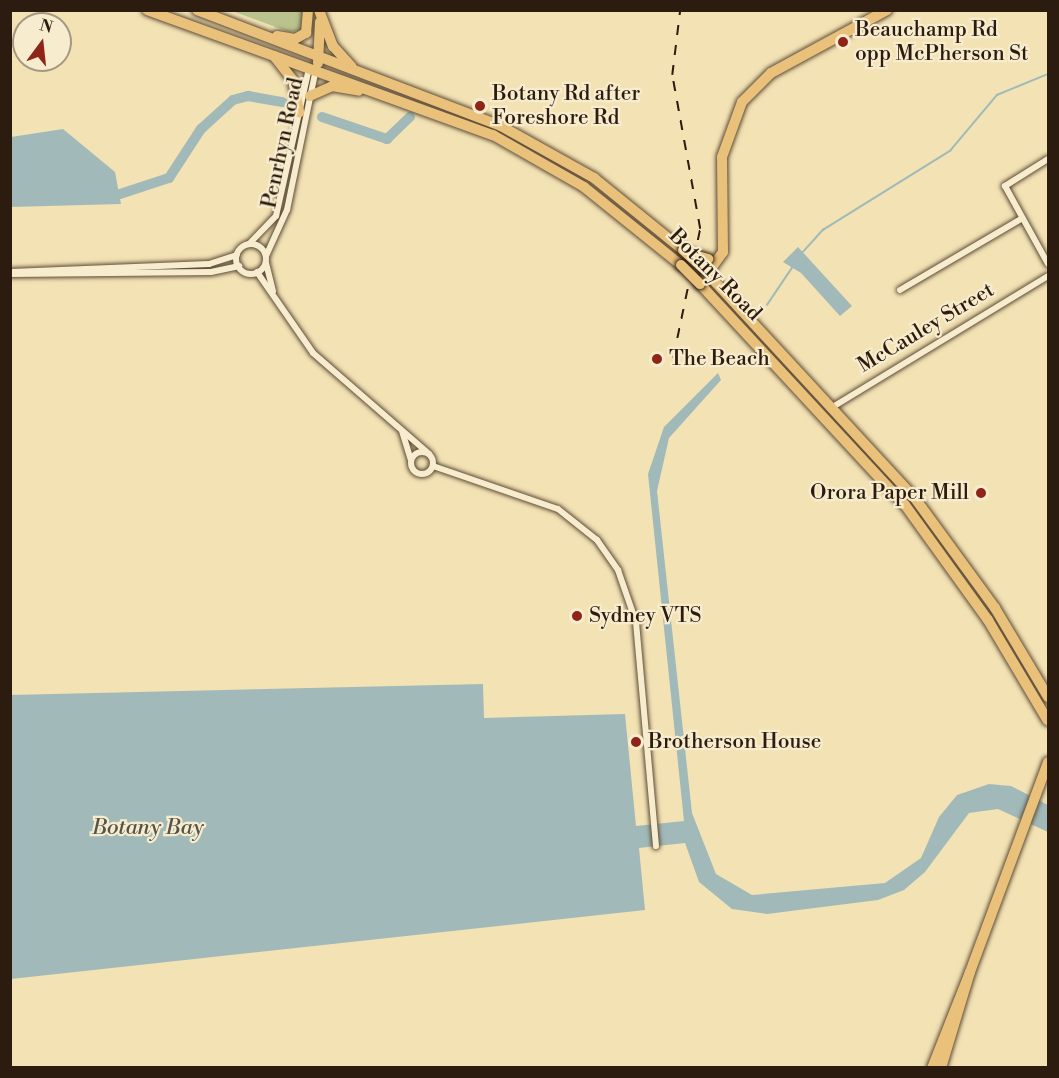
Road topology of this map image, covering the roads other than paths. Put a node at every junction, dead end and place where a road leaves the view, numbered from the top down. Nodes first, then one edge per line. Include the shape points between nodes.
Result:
1 (147, 10) edge
2 (197, 10) edge
3 (309, 10) edge
4 (318, 10) edge
5 (886, 11) edge
6 (253, 32) junction
7 (272, 54) junction
8 (315, 56) junction
9 (313, 68) junction
10 (355, 70) junction
11 (310, 96) junction
12 (403, 101) junction
13 (299, 112) junction
14 (1048, 159) edge
15 (1021, 219) junction
16 (724, 222) junction
17 (249, 244) junction
18 (683, 250) junction
19 (237, 255) junction
20 (266, 259) junction
21 (1048, 264) edge
22 (239, 267) junction
23 (257, 272) junction
24 (10, 273) edge
25 (1048, 276) edge
26 (705, 280) junction
27 (900, 290) dead end
28 (275, 297) junction
29 (834, 406) junction
30 (824, 414) junction
31 (400, 428) junction
32 (429, 454) junction
33 (411, 461) junction
34 (434, 466) junction
35 (1048, 697) edge
36 (1048, 721) edge
37 (1048, 762) edge
38 (1048, 779) edge
39 (1037, 796) junction
40 (656, 846) dead end
41 (937, 1066) edge

1 - 7 main road, Botany Road
2 - 6 main road
3 - 6 main road via 310,27 299,38
3 - 8 main road
4 - 8 main road
4 - 10 main road via 333,46
5 - 16 main road via 771,73 742,102 724,146
6 - 8 main road, Botany Road
7 - 9 main road, Botany Road
7 - 13 main road via 290,74
8 - 9 main road
8 - 10 main road, Botany Road
9 - 11 street, Penrhyn Road
9 - 12 main road, Botany Road
9 - 13 street, Penrhyn Road
10 - 18 main road, Botany Road via 537,144 613,192
11 - 12 main road via 332,86
11 - 20 street, Penrhyn Road via 283,220
12 - 26 main road, Botany Road, bridge via 485,132 562,172
13 - 17 street, Penrhyn Road via 276,216
14 - 15 street via 1005,186
15 - 21 street
15 - 27 street
16 - 18 main road, bridge via 718,250 708,259
16 - 26 main road via 723,252
17 - 19 street
17 - 20 street via 260,247
18 - 26 main road, Botany Road, bridge
19 - 22 street
19 - 24 street via 208,264
20 - 23 street
20 - 28 street
22 - 23 street
22 - 24 street via 211,272
23 - 28 street
25 - 29 street, McCauley Street
26 - 29 main road, Botany Road
26 - 30 main road, Botany Road
28 - 31 street via 298,335 332,371
29 - 30 street, McCauley Street
29 - 35 main road, Botany Road via 958,555
30 - 36 main road, Botany Road via 939,549
31 - 32 street
31 - 33 street
32 - 33 street via 418,453
32 - 34 street
33 - 34 street via 420,474
34 - 40 street via 558,509 609,556 626,585 636,622
37 - 39 main road
38 - 39 main road
39 - 41 main road via 1024,821

